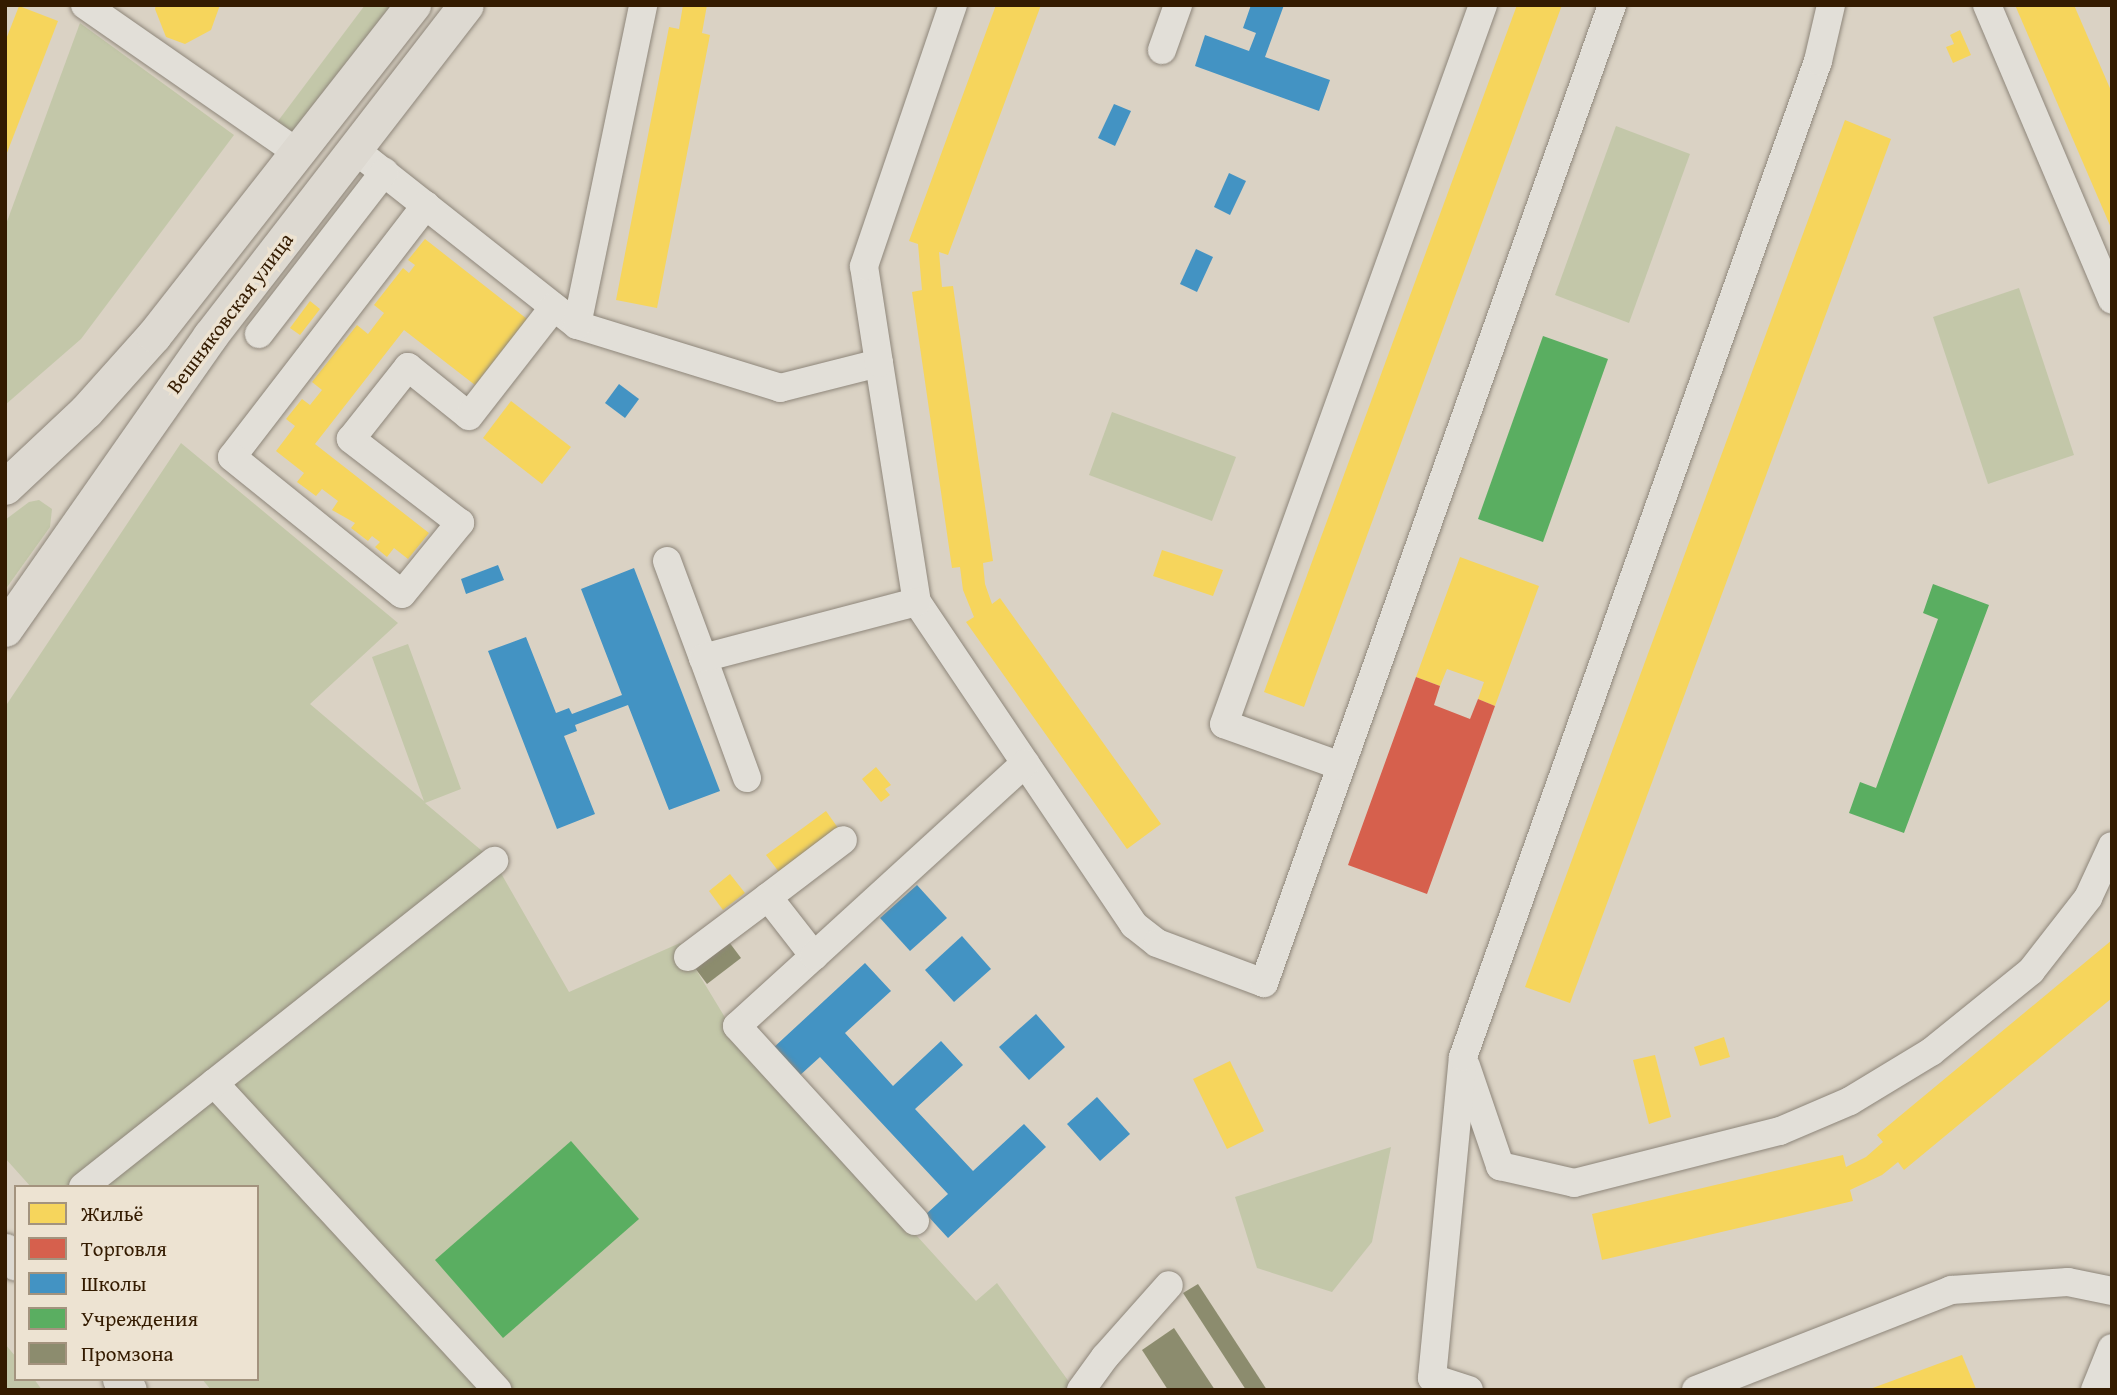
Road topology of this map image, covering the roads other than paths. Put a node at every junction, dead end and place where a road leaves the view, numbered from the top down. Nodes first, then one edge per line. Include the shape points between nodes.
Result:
1 (85, 5) edge
2 (413, 5) edge
3 (466, 5) edge
4 (643, 5) edge
5 (953, 5) edge
6 (1178, 5) edge
7 (1483, 5) edge
8 (1612, 5) edge
9 (1831, 5) edge
10 (1987, 5) edge
11 (1162, 50) dead end
12 (354, 149) junction
13 (298, 153) junction
14 (384, 172) junction
15 (426, 205) junction
16 (2112, 300) edge
17 (554, 307) junction
18 (577, 325) junction
19 (259, 334) dead end
20 (879, 363) junction
21 (5, 488) edge
22 (667, 561) dead end
23 (917, 602) junction
24 (5, 629) edge
25 (703, 657) junction
26 (1026, 763) junction
27 (1341, 766) junction
28 (747, 778) dead end
29 (843, 841) dead end
30 (2112, 846) edge
31 (494, 861) dead end
32 (768, 897) junction
33 (814, 956) junction
34 (688, 957) dead end
35 (1463, 1057) junction
36 (214, 1083) junction
37 (86, 1185) edge
38 (915, 1221) dead end
39 (1169, 1285) dead end
40 (2112, 1291) edge
41 (2112, 1348) edge
42 (497, 1390) edge
43 (1082, 1390) edge
44 (1469, 1390) edge
45 (1696, 1390) edge
46 (2095, 1390) edge

1 - 13 street
2 - 13 main road, Вешняковская улица
3 - 12 main road, Вешняковская улица
4 - 18 street
5 - 20 street via 864,266
6 - 11 street
7 - 27 street via 1224,724
8 - 27 street
9 - 35 street via 1818,61
10 - 16 street
12 - 14 street
12 - 24 main road, Вешняковская улица via 210,336
13 - 21 main road, Вешняковская улица via 121,374
14 - 15 street
14 - 19 street
15 - 17 street
15 - 17 street via 232,457 402,594 460,523 351,439 408,367 469,416
17 - 18 street
18 - 20 street via 780,388
20 - 23 street
22 - 25 street
23 - 25 street
23 - 26 street
25 - 28 street
26 - 27 street via 1134,925 1157,943 1264,983
26 - 33 street
29 - 32 street
30 - 35 street via 2088,898 2031,971 1931,1052 1850,1101 1780,1131 1574,1183 1500,1166
31 - 36 street
32 - 33 street
32 - 34 street
33 - 38 street via 737,1026
35 - 44 street via 1432,1378
36 - 37 street
36 - 42 street
39 - 43 street
40 - 45 street via 2068,1282 1951,1290
41 - 46 street

